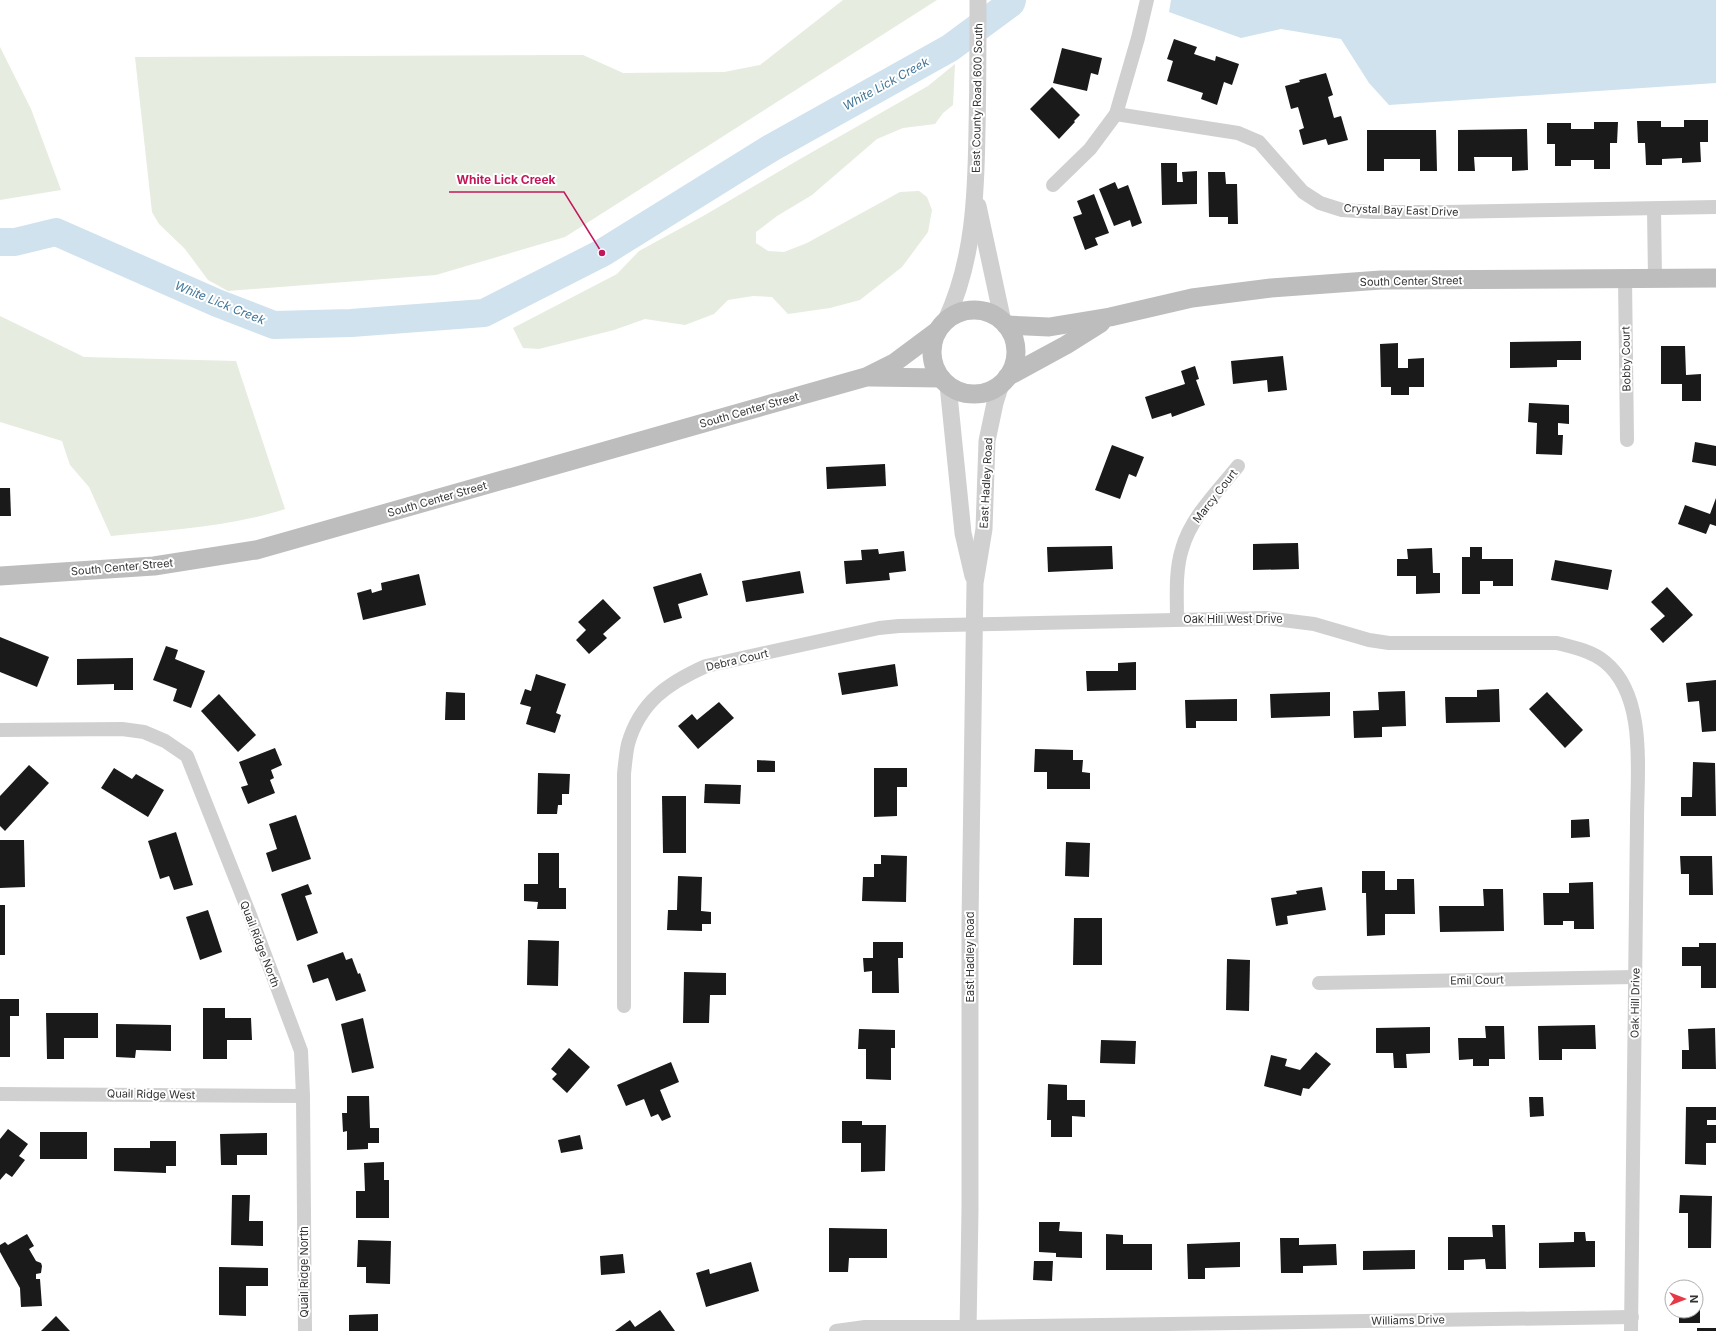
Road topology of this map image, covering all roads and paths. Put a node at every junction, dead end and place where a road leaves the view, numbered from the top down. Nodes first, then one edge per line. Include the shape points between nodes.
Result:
1 (978, 0) edge
2 (1147, 0) edge
3 (1116, 114) junction
4 (1053, 185) dead end
5 (976, 196) junction
6 (1716, 207) edge
7 (1654, 209) junction
8 (1625, 278) junction
9 (1655, 278) junction
10 (1716, 278) edge
11 (1110, 318) junction
12 (1005, 323) junction
13 (942, 325) junction
14 (866, 377) junction
15 (1004, 380) junction
16 (945, 382) junction
17 (1627, 440) dead end
18 (1238, 466) dead end
19 (0, 576) edge
20 (974, 583) junction
21 (1177, 619) junction
22 (974, 623) junction
23 (1620, 679) joint
24 (0, 730) edge
25 (1635, 977) junction
26 (1319, 983) dead end
27 (624, 1006) dead end
28 (0, 1094) edge
29 (303, 1096) junction
30 (1632, 1317) junction
31 (968, 1329) edge
32 (305, 1331) edge
33 (836, 1331) edge
34 (1631, 1331) edge

1 - 5 street, East County Road 600 South
2 - 3 street
3 - 4 street via 1090,149
3 - 7 street, Crystal Bay East Drive via 1238,133 1259,142 1303,192 1320,203 1342,210 1446,212
5 - 12 street, East County Road 600 South
5 - 13 street, East County Road 600 South via 962,279
6 - 7 street, Crystal Bay East Drive
7 - 9 street
8 - 9 main road, South Center Street
8 - 11 main road, South Center Street via 1381,280 1287,287 1192,298
8 - 17 street, Bobby Court
9 - 10 main road, South Center Street
11 - 12 main road, South Center Street via 1049,327
11 - 15 main road, South Center Street
12 - 13 main road via 980,310 962,311
12 - 15 main road via 1013,337 1016,350 1014,364
13 - 14 main road, South Center Street via 894,363
13 - 16 main road via 933,343 932,355 935,368
14 - 16 main road, South Center Street via 905,376
14 - 19 main road, South Center Street via 256,550 154,566
15 - 16 main road via 993,389 974,394 965,393
15 - 20 street, East Hadley Road via 995,403 987,441 984,529
16 - 20 street, East Hadley Road via 963,533
18 - 21 street, Marcy Court via 1193,523 1182,549 1177,581
20 - 22 street, East Hadley Road
21 - 22 street, Oak Hill West Drive
21 - 23 street, Oak Hill West Drive via 1288,619 1370,640 1389,642 1557,643 1582,649 1604,661
22 - 27 street, Debra Court via 879,628 706,666 662,689 651,701 628,744 624,774
22 - 31 street, East Hadley Road
23 - 25 street, Oak Hill Drive via 1629,695 1635,716
24 - 29 street, Quail Ridge North via 122,729 144,732 165,741 187,756 301,1051
25 - 26 street, Emil Court
25 - 30 street, Oak Hill Drive
28 - 29 street, Quail Ridge West
29 - 32 street, Quail Ridge North
30 - 31 street, Williams Drive
30 - 34 street, Oak Hill Drive
31 - 33 street, Williams Drive via 865,1327

